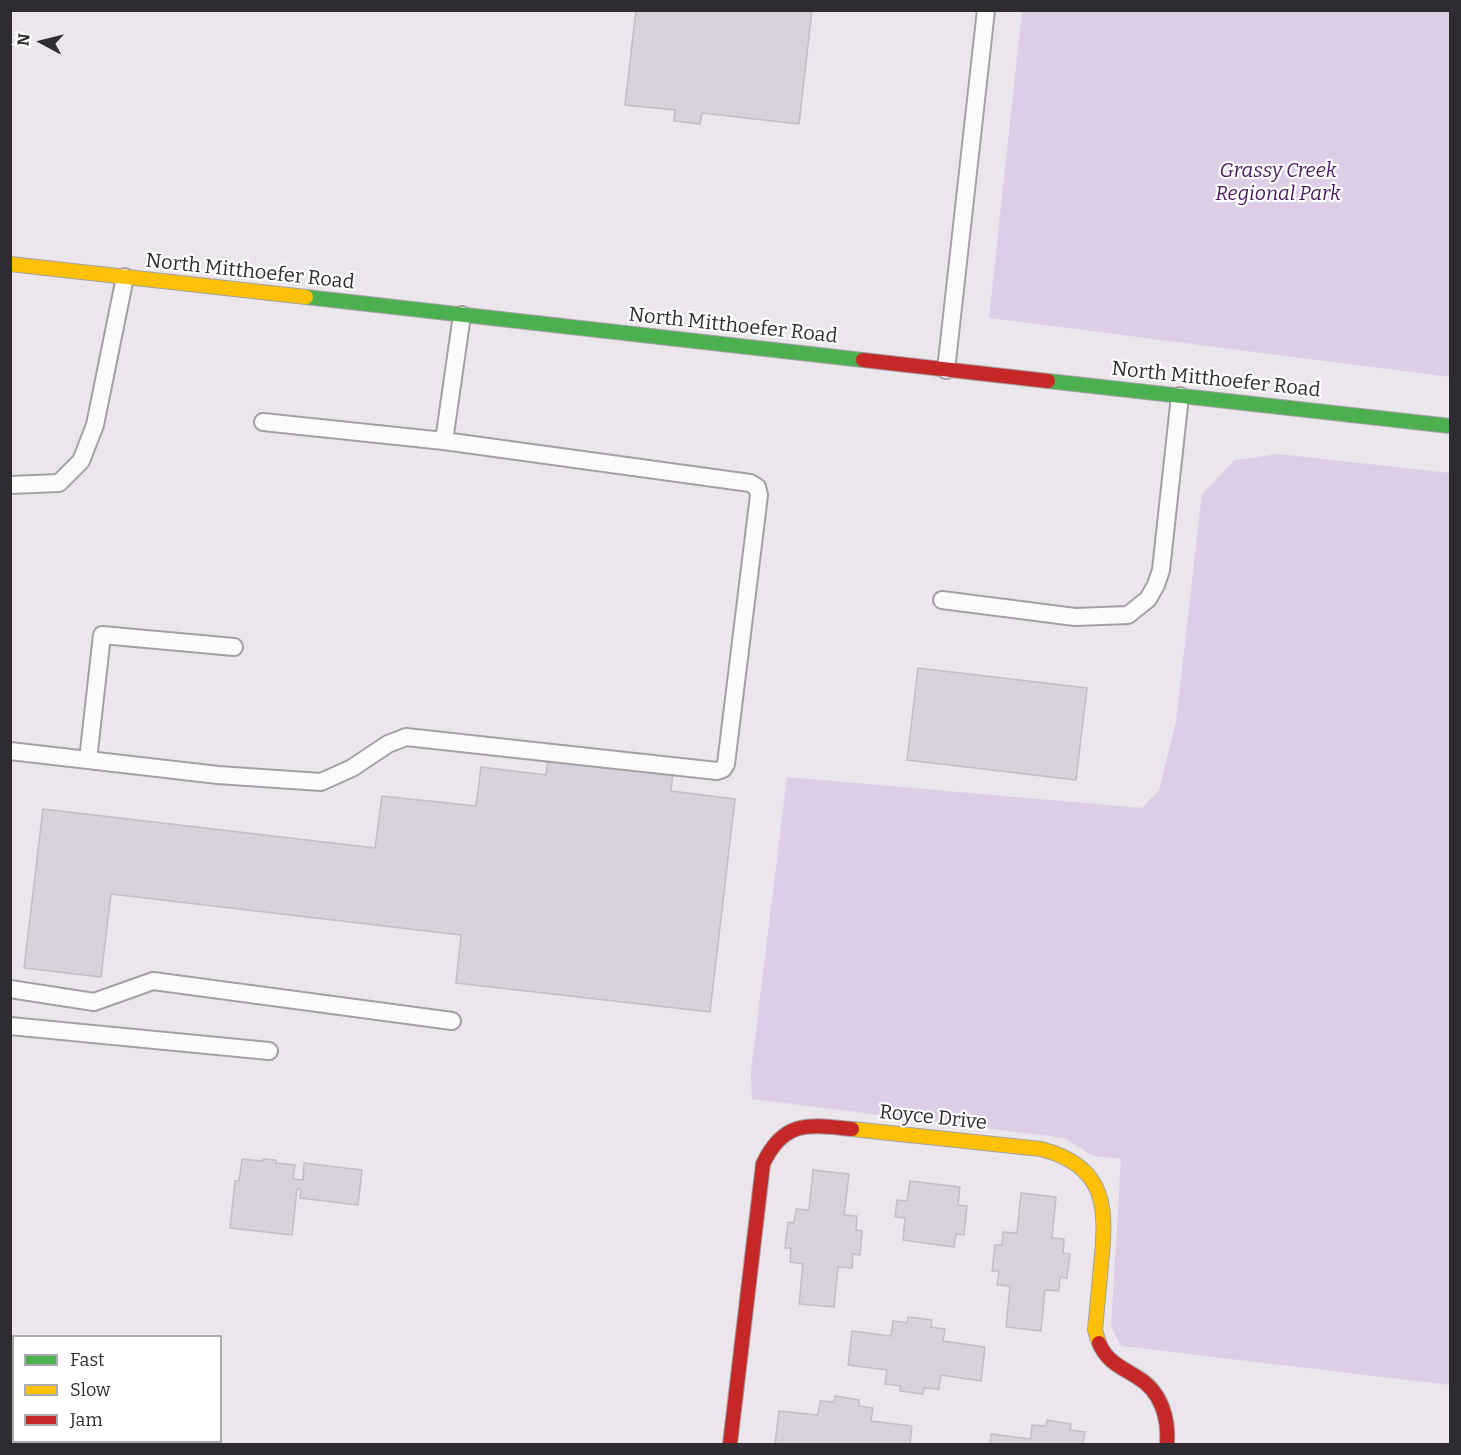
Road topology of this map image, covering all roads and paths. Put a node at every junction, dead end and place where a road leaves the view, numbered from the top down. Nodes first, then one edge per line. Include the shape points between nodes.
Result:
1 (986, 10) edge
2 (10, 264) edge
3 (125, 277) junction
4 (462, 315) junction
5 (946, 370) junction
6 (1180, 396) junction
7 (262, 422) dead end
8 (1450, 426) edge
9 (444, 441) junction
10 (10, 485) edge
11 (942, 600) dead end
12 (234, 647) dead end
13 (10, 751) edge
14 (88, 760) junction
15 (10, 989) edge
16 (452, 1020) dead end
17 (10, 1026) edge
18 (269, 1051) dead end
19 (730, 1444) edge
20 (1167, 1444) edge

1 - 5 lane
2 - 3 main road, North Mitthoefer Road
3 - 4 main road, North Mitthoefer Road
3 - 10 lane via 95,425 81,461 59,483
4 - 5 main road, North Mitthoefer Road
4 - 9 lane
5 - 6 main road, North Mitthoefer Road
6 - 8 main road, North Mitthoefer Road
6 - 11 lane via 1161,570 1148,598 1128,615 1075,617
7 - 9 lane
9 - 14 lane via 757,487 758,506 723,769 406,737 321,782
12 - 14 lane via 102,634
13 - 14 lane
15 - 16 lane via 94,1002 153,981
17 - 18 lane
19 - 20 main road, Royce Drive via 763,1164 769,1149 781,1136 813,1125 1041,1149 1063,1155 1089,1174 1104,1214 1095,1330 1098,1341 1114,1365 1153,1391 1166,1416

